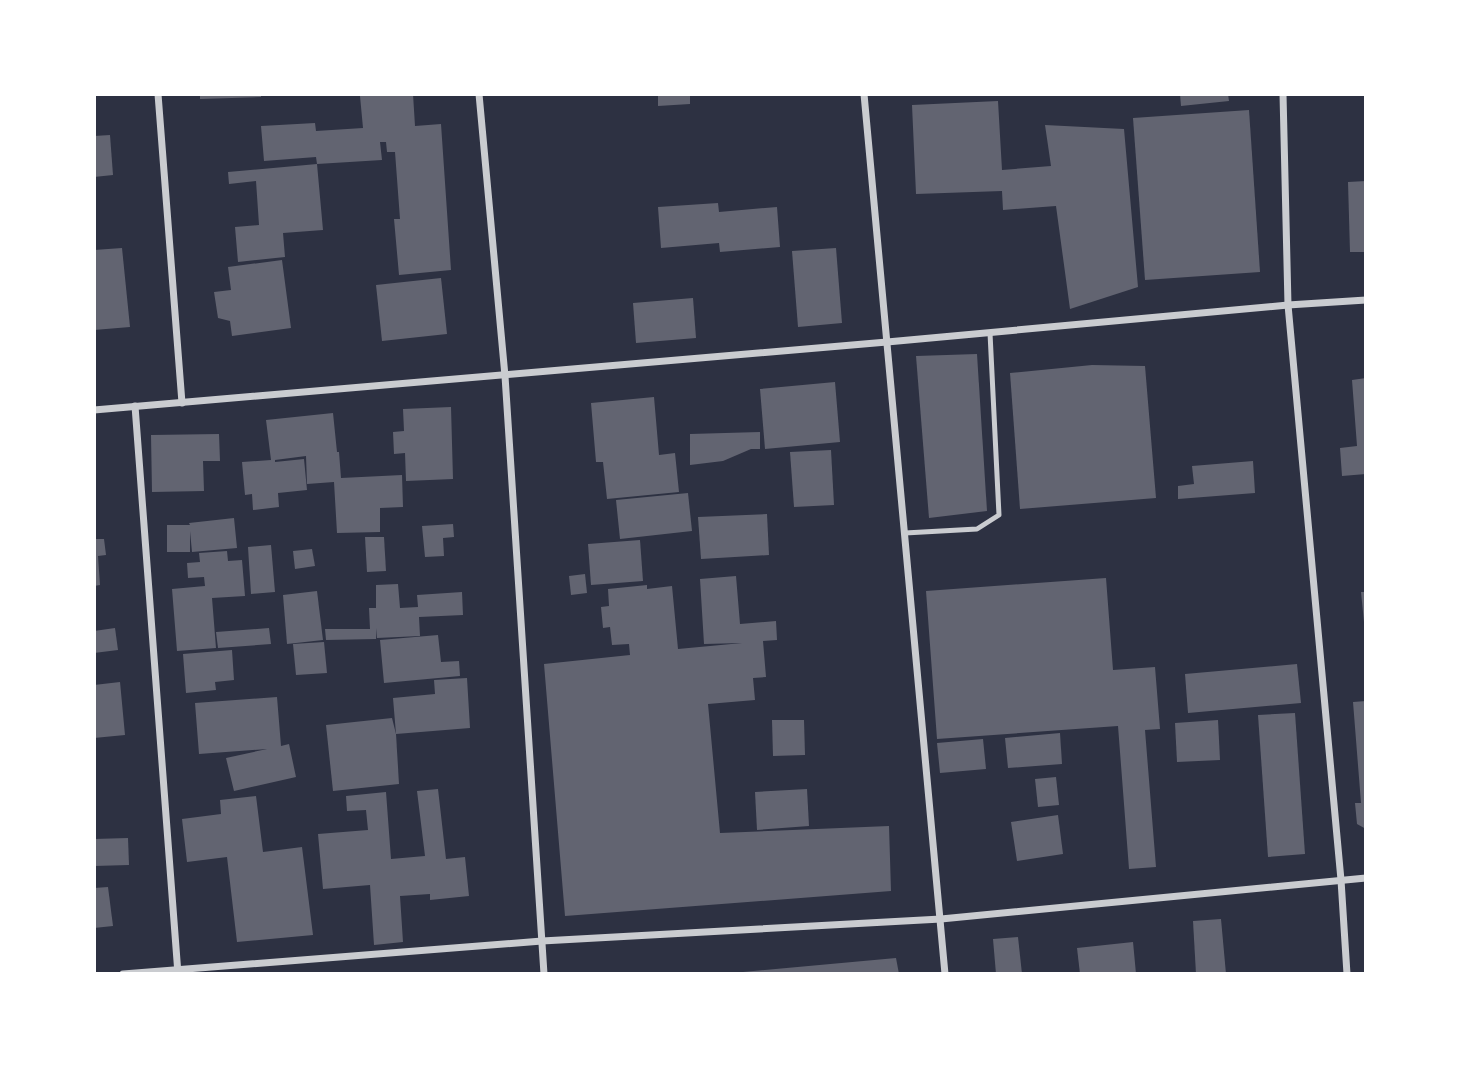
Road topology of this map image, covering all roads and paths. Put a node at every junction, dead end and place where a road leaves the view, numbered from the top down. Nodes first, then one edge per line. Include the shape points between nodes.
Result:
1 (158, 94) edge
2 (479, 94) edge
3 (864, 94) edge
4 (1283, 94) edge
5 (1366, 300) edge
6 (1287, 305) junction
7 (990, 333) junction
8 (887, 342) junction
9 (505, 376) junction
10 (182, 403) junction
11 (135, 407) junction
12 (94, 410) edge
13 (905, 533) junction
14 (1366, 878) edge
15 (1341, 880) junction
16 (941, 919) junction
17 (542, 941) junction
18 (178, 971) edge
19 (123, 974) edge
20 (544, 974) edge
21 (945, 974) edge
22 (1347, 974) edge

1 - 10 street
2 - 9 street
3 - 8 street
4 - 6 street
5 - 6 street
6 - 7 street
6 - 15 street
7 - 8 street
7 - 13 lane via 999,515 976,529
8 - 9 street
8 - 13 street
9 - 10 street
9 - 17 street
10 - 11 street
11 - 12 street
11 - 18 street
13 - 16 street
14 - 15 street
15 - 16 street
15 - 22 street
16 - 17 street
16 - 21 street
17 - 18 street
17 - 20 street
18 - 19 street

